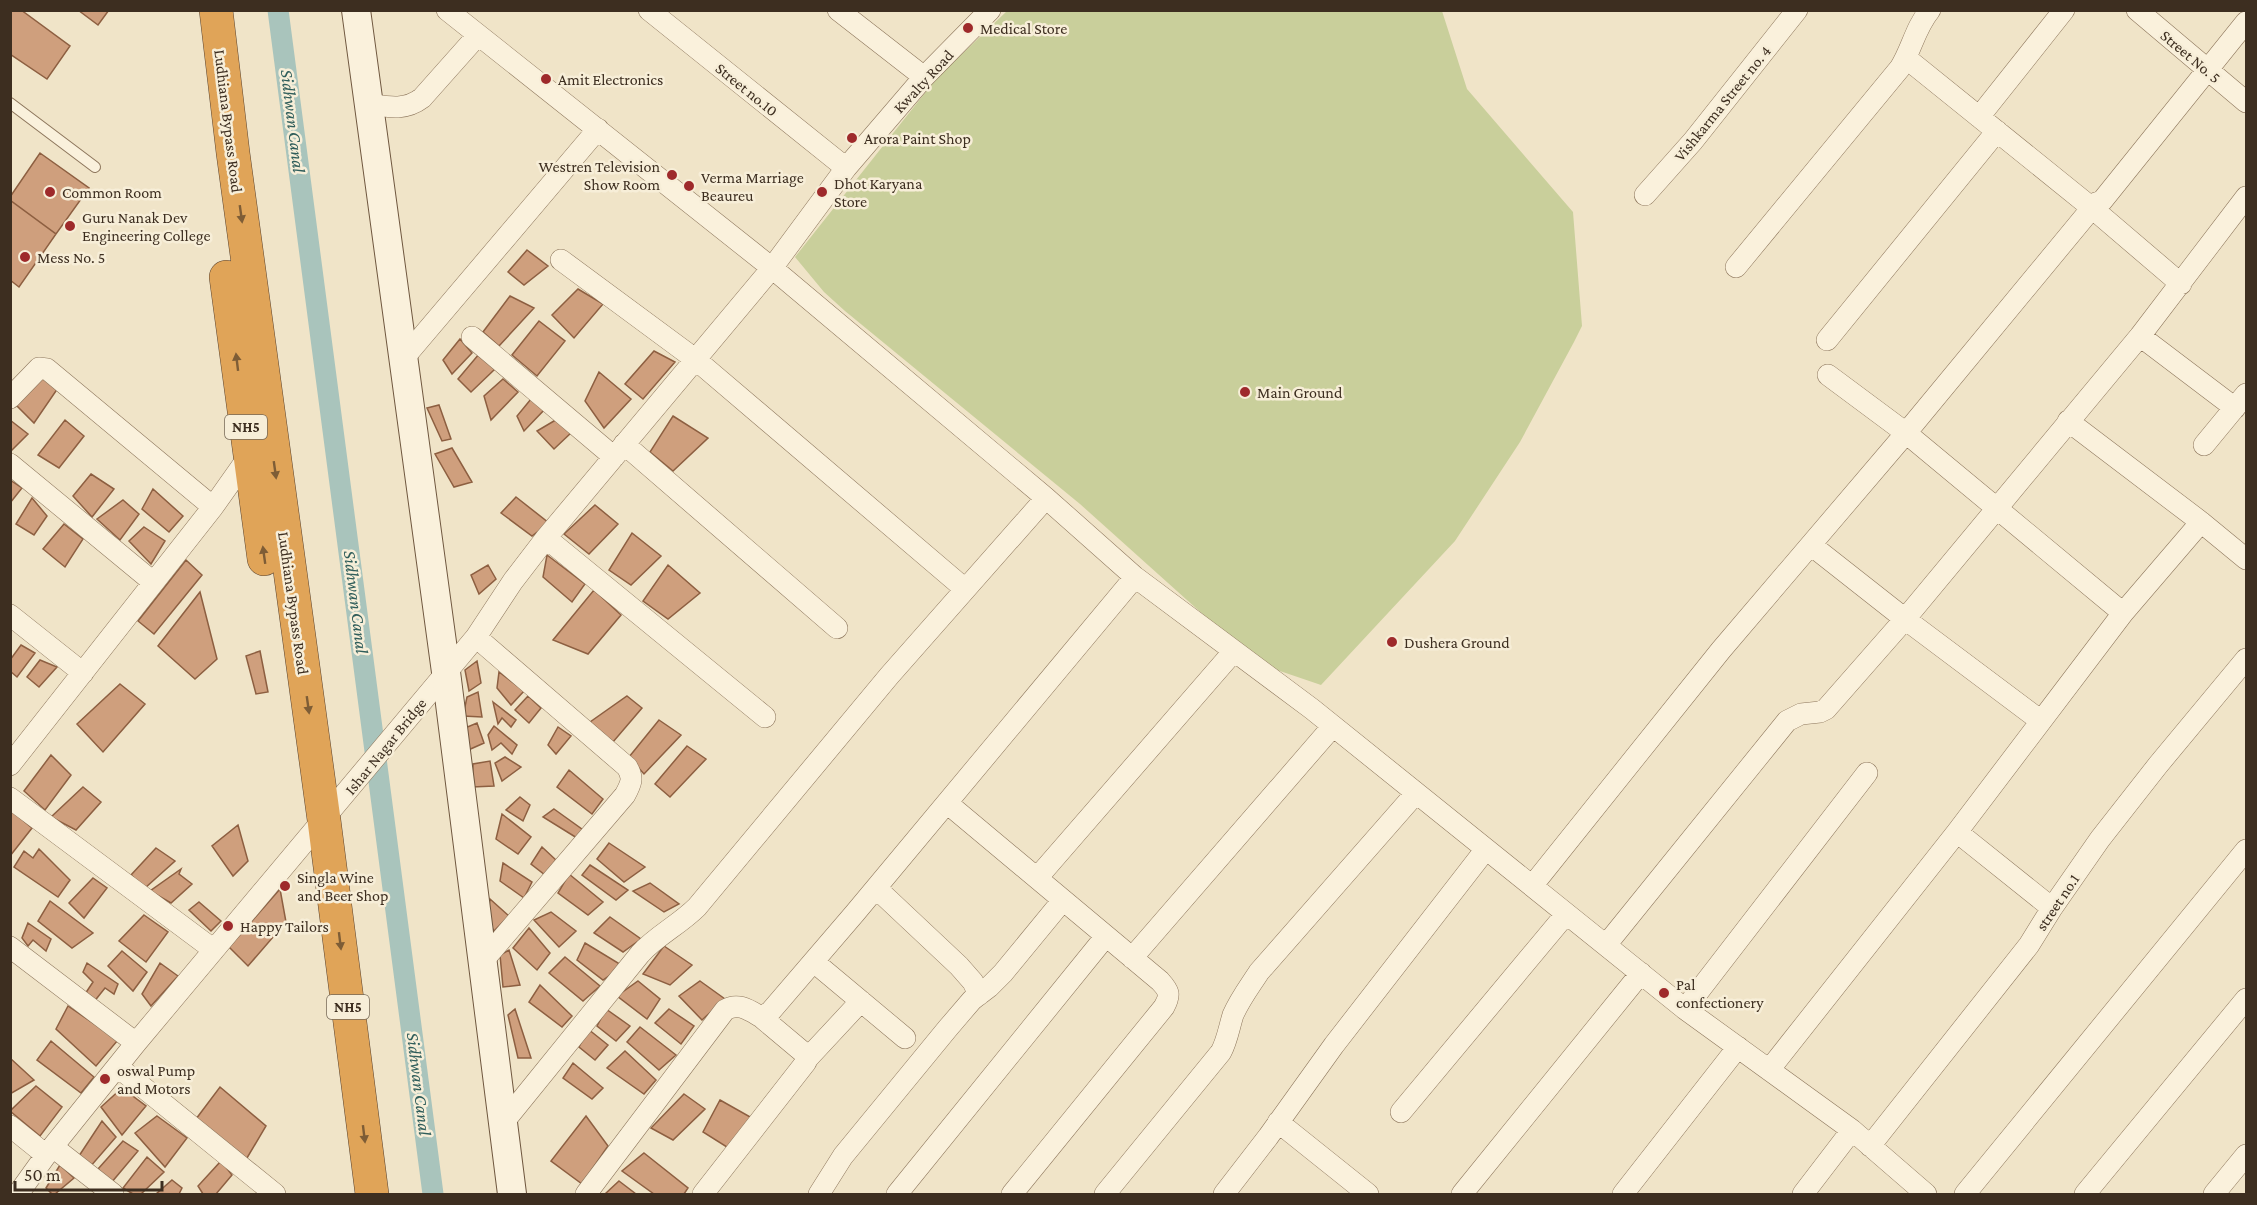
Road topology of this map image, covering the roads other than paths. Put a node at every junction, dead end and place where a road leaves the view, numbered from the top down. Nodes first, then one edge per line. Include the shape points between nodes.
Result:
1 (193, 10) edge
2 (216, 10) edge
3 (356, 10) edge
4 (447, 10) edge
5 (838, 10) edge
6 (1797, 10) edge
7 (1929, 10) edge
8 (2064, 10) edge
9 (2137, 10) edge
10 (652, 11) edge
11 (986, 12) edge
12 (2247, 21) edge
13 (478, 35) junction
14 (1906, 58) junction
15 (2208, 70) junction
16 (924, 77) junction
17 (2247, 102) edge
18 (10, 103) edge
19 (369, 104) junction
20 (1979, 117) junction
21 (598, 129) junction
22 (1997, 131) junction
23 (95, 167) dead end
24 (846, 168) junction
25 (1645, 195) dead end
26 (2247, 197) edge
27 (2092, 208) junction
28 (561, 260) dead end
29 (1736, 267) dead end
30 (772, 268) junction
31 (2181, 284) junction
32 (2140, 336) junction
33 (472, 337) dead end
34 (1827, 340) dead end
35 (403, 359) junction
36 (695, 359) junction
37 (1828, 375) dead end
38 (10, 398) edge
39 (2241, 401) edge
40 (2068, 422) junction
41 (1906, 433) junction
42 (2205, 445) dead end
43 (619, 451) junction
44 (249, 456) junction
45 (10, 465) edge
46 (1046, 498) junction
47 (213, 507) junction
48 (1997, 507) junction
49 (2201, 522) junction
50 (546, 538) junction
51 (1812, 544) junction
52 (2247, 559) edge
53 (1135, 577) junction
54 (153, 582) junction
55 (965, 589) junction
56 (2123, 613) junction
57 (10, 615) edge
58 (1905, 619) junction
59 (837, 628) dead end
60 (476, 637) junction
61 (1234, 651) junction
62 (2247, 659) edge
63 (83, 673) junction
64 (439, 681) junction
65 (765, 717) dead end
66 (2041, 721) junction
67 (1333, 726) junction
68 (10, 765) edge
69 (1867, 773) dead end
70 (1416, 793) junction
71 (10, 798) edge
72 (947, 803) junction
73 (323, 822) junction
74 (1957, 832) junction
75 (1486, 849) junction
76 (2247, 850) edge
77 (1037, 878) junction
78 (1532, 886) junction
79 (876, 888) junction
80 (1063, 900) junction
81 (2052, 908) junction
82 (1566, 914) junction
83 (1106, 936) junction
84 (1606, 945) junction
85 (10, 947) edge
86 (214, 950) junction
87 (1132, 958) junction
88 (482, 962) junction
89 (814, 962) junction
90 (1641, 973) junction
91 (979, 995) junction
92 (2247, 999) edge
93 (861, 1001) junction
94 (1685, 1009) junction
95 (762, 1017) junction
96 (905, 1038) dead end
97 (136, 1043) junction
98 (1738, 1047) junction
99 (807, 1059) junction
100 (118, 1067) junction
101 (1769, 1070) junction
102 (1401, 1112) dead end
103 (1278, 1122) junction
104 (503, 1123) junction
105 (10, 1126) edge
106 (1852, 1130) junction
107 (1870, 1146) junction
108 (50, 1151) junction
109 (2247, 1155) edge
110 (18, 1194) edge
111 (113, 1194) edge
112 (275, 1194) edge
113 (349, 1194) edge
114 (372, 1194) edge
115 (512, 1194) edge
116 (586, 1194) edge
117 (703, 1194) edge
118 (819, 1194) edge
119 (897, 1194) edge
120 (1012, 1194) edge
121 (1105, 1194) edge
122 (1224, 1194) edge
123 (1368, 1194) edge
124 (1462, 1194) edge
125 (1623, 1194) edge
126 (1803, 1194) edge
127 (1926, 1194) edge
128 (1965, 1194) edge
129 (2085, 1194) edge
130 (2214, 1194) edge

44 -> 1 highway, Ludhiana Bypass Road / NH5
2 -> 73 highway, Ludhiana Bypass Road / NH5
3 - 19 street
4 - 13 street
5 - 16 street
6 - 25 street, Vishkarma Street no. 4
7 - 14 street via 1915,31
8 - 20 street
9 - 15 street, Street No. 5
10 - 24 street, Street no.10
11 - 16 street, Kwalty Road
12 - 15 street
13 - 19 street via 414,104
13 - 21 street
14 - 20 street
14 - 29 street
15 - 17 street, Street No. 5
15 - 27 street via 2102,201
16 - 24 street, Kwalty Road
18 - 23 lane
19 - 35 street
20 - 22 street
21 - 30 street
21 - 35 street
22 - 27 street
22 - 34 street
24 - 30 street, Kwalty Road
26 - 31 street
27 - 31 street
27 - 41 street
28 - 36 street
30 - 36 street, Kwalty Road
30 - 46 street
31 - 32 street
32 - 39 street
32 - 40 street
33 - 43 street
35 - 64 street
36 - 43 street, Kwalty Road
36 - 55 street
37 - 41 street
38 - 47 street via 39,368 47,369
39 - 42 street
40 - 48 street
40 - 49 street
41 - 48 street
41 - 51 street
43 - 50 street, Ishar Nagar Bridge
43 - 59 street
44 - 47 street
73 -> 44 highway, Ludhiana Bypass Road / NH5
45 - 54 street
46 - 53 street
46 - 55 street
47 - 54 street
48 - 56 street
48 - 58 street
49 - 52 street
49 - 56 street
50 - 60 street, Ishar Nagar Bridge
50 - 65 street
51 - 58 street
51 - 78 street via 1720,650
53 - 61 street
53 - 72 street
54 - 63 street
55 - 104 street via 827,748 697,907 640,954
56 - 66 street
57 - 63 street
58 - 66 street
58 - 84 street via 1826,709 1787,721
60 - 64 street, Ishar Nagar Bridge
60 - 88 street via 627,767 632,782
61 - 67 street
61 - 77 street
62 - 81 street, street no.1 via 2136,793
63 - 68 street
64 - 73 street, Ishar Nagar Bridge
64 - 88 street
66 - 74 street
67 - 70 street
67 - 87 street
69 - 94 street
70 - 75 street
70 - 121 street via 1259,972 1240,1000 1221,1052
71 - 86 street
72 - 77 street
72 - 79 street
73 - 86 street, Ishar Nagar Bridge
73 - 113 highway, Ludhiana Bypass Road / NH5
73 -> 114 highway, Ludhiana Bypass Road / NH5
74 - 81 street
74 - 101 street
75 - 78 street
75 - 103 street
76 - 128 street
77 - 80 street
78 - 82 street
79 - 89 street
79 - 91 street via 959,966
80 - 83 street
80 - 91 street via 1003,973
81 - 107 street, street no.1 via 2029,945
82 - 84 street
82 - 102 street
83 - 87 street
83 - 119 street
84 - 90 street
85 - 97 street
86 - 97 street, Ishar Nagar Bridge
87 - 120 street via 1170,996
88 - 104 street
89 - 93 street
89 - 95 street
90 - 94 street
90 - 124 street
91 - 118 street via 843,1156
92 - 129 street
93 - 96 street
93 - 99 street
94 - 98 street
95 - 99 street
95 - 116 street via 735,1006 725,1010
97 - 100 street, Ishar Nagar Bridge
98 - 101 street
98 - 125 street
99 - 117 street
100 - 108 street, Ishar Nagar Bridge
100 - 112 street
101 - 106 street
103 - 122 street
103 - 123 street
104 - 115 street
105 - 108 street
106 - 107 street
106 - 126 street
107 - 127 street
108 - 110 street, Ishar Nagar Bridge
108 - 111 street
109 - 130 street

